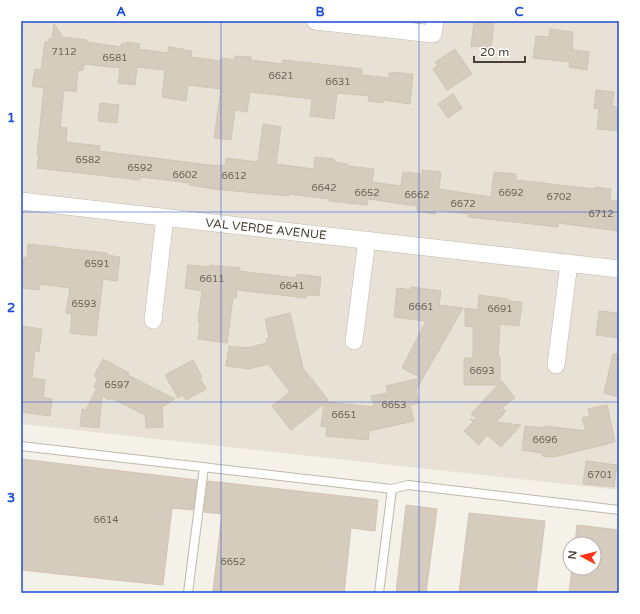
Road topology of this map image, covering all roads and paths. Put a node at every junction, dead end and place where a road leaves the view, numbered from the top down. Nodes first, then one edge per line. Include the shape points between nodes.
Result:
1 (315, 21) edge
2 (434, 28) edge
3 (21, 201) edge
4 (165, 218) junction
5 (367, 240) junction
6 (569, 263) junction
7 (619, 269) edge
8 (153, 320) dead end
9 (354, 341) dead end
10 (556, 365) dead end
11 (21, 446) edge
12 (204, 467) junction
13 (392, 489) junction
14 (619, 510) edge
15 (188, 593) edge
16 (379, 593) edge

1 - 2 street
3 - 4 street, VAL VERDE AVENUE
4 - 5 street, VAL VERDE AVENUE
4 - 8 street
5 - 6 street, VAL VERDE AVENUE
5 - 9 street
6 - 7 street, VAL VERDE AVENUE
6 - 10 street
11 - 12 lane
12 - 13 lane
12 - 15 lane
13 - 14 lane via 408,485
13 - 16 lane

